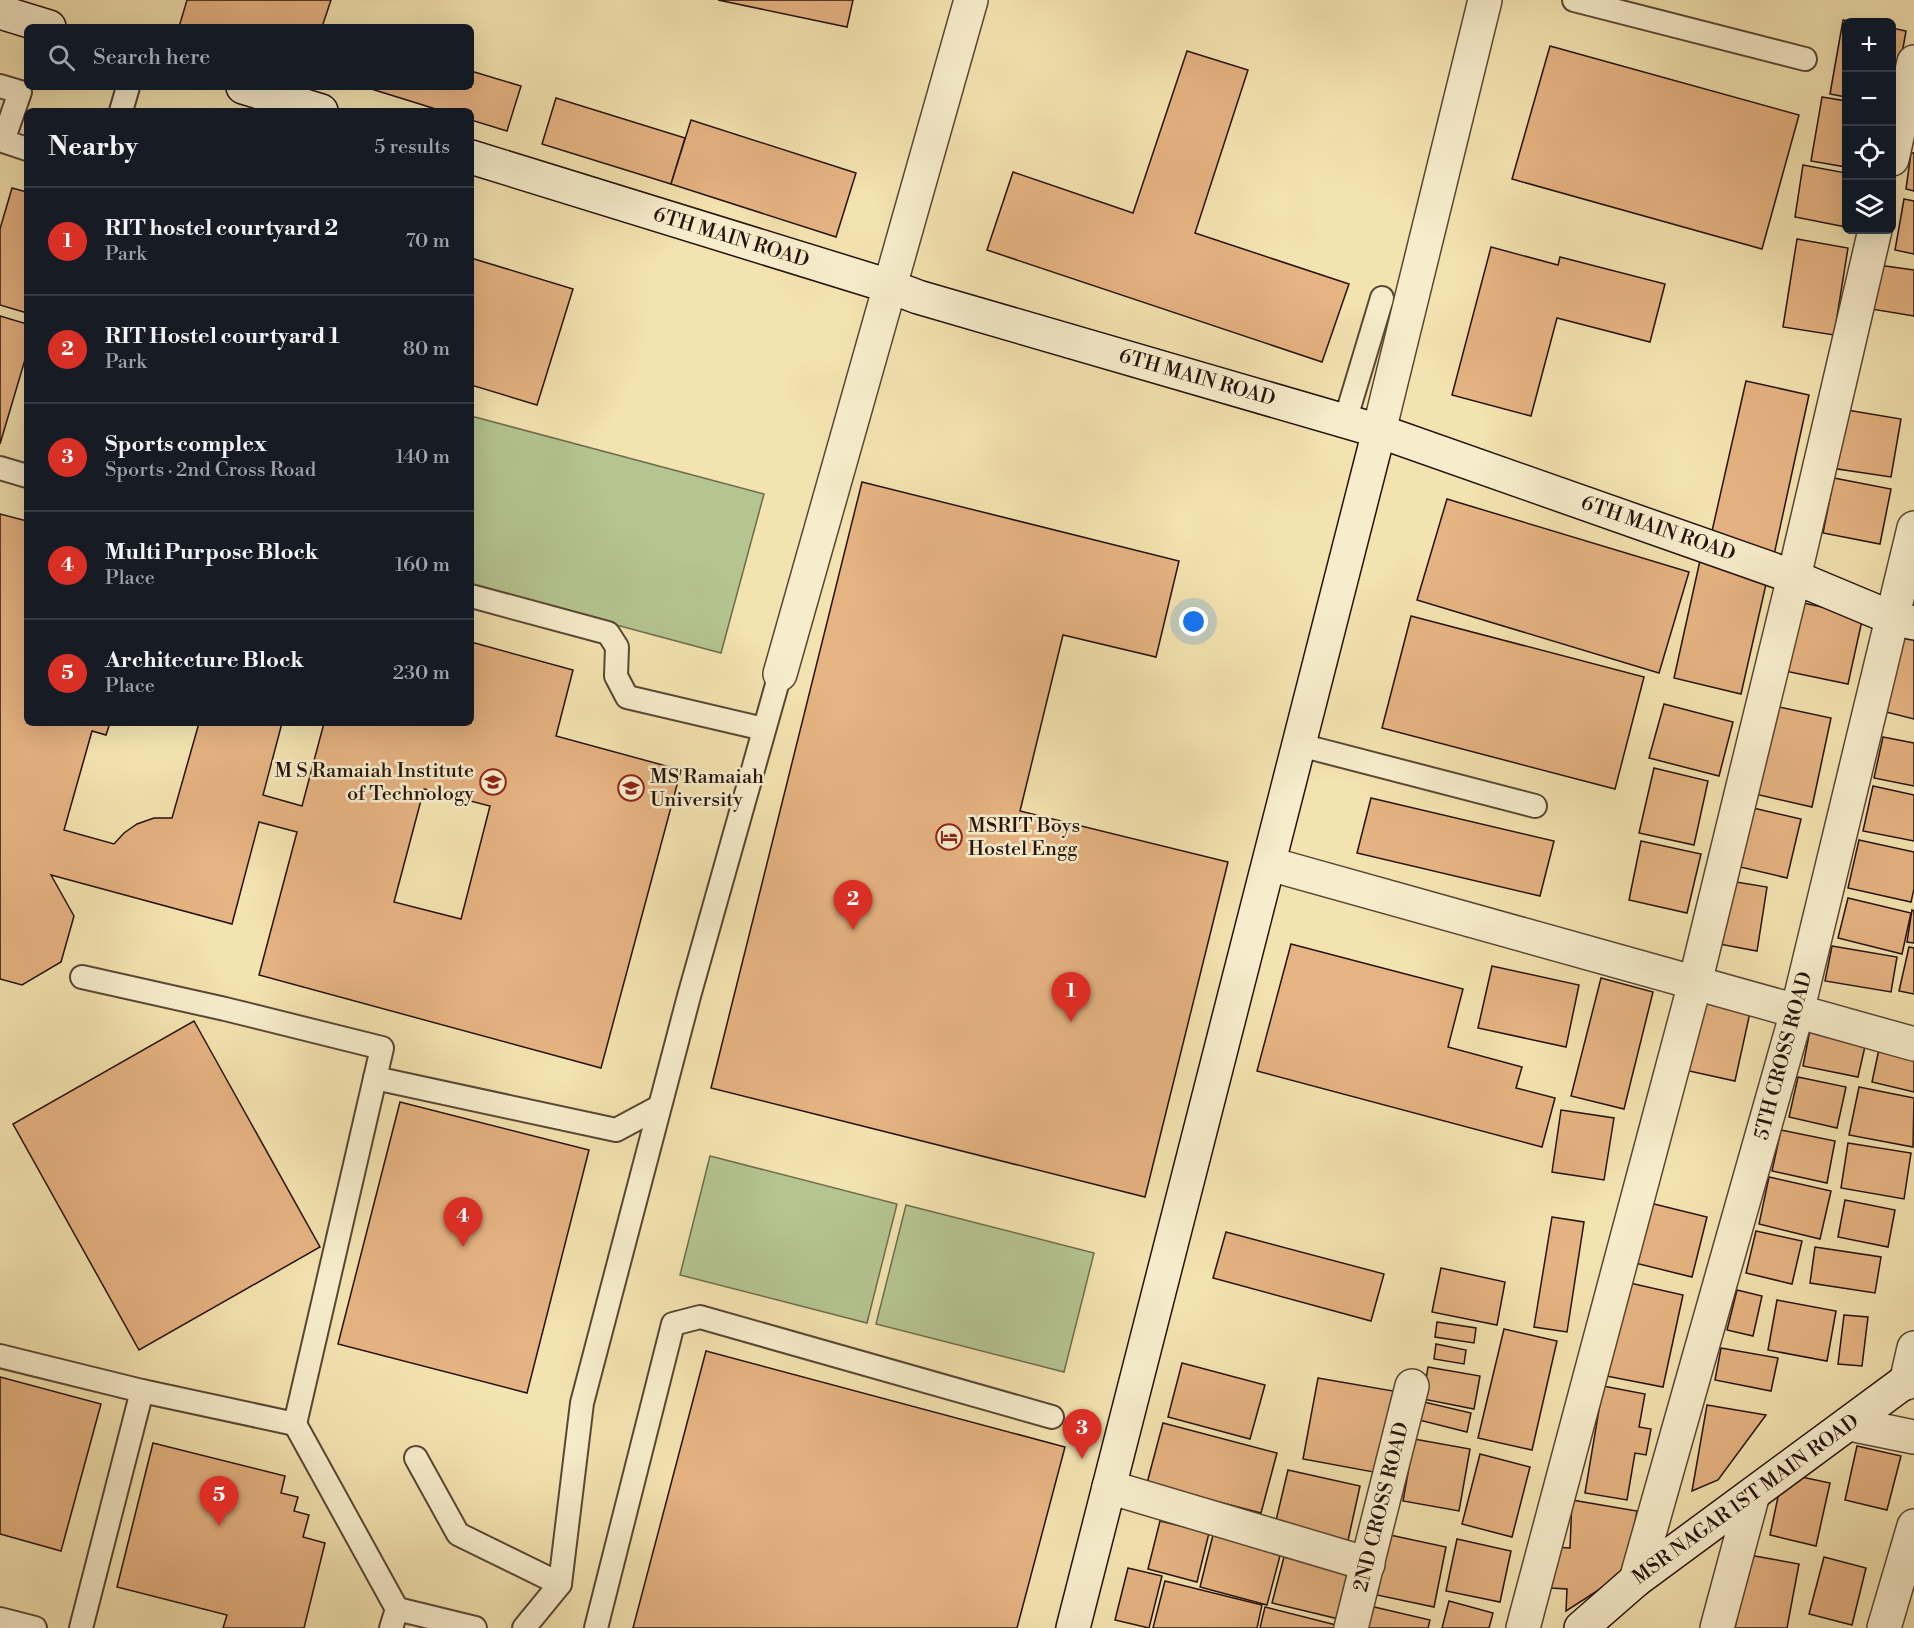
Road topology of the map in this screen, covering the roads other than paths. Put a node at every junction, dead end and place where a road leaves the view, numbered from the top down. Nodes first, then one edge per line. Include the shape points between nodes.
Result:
1 (971, 0) edge
2 (1485, 0) edge
3 (1574, 0) edge
4 (0, 12) edge
5 (39, 24) edge
6 (1805, 58) dead end
7 (1914, 62) edge
8 (0, 86) edge
9 (127, 90) edge
10 (253, 90) edge
11 (122, 108) edge
12 (311, 108) edge
13 (1896, 141) edge
14 (24, 148) edge
15 (474, 158) edge
16 (1874, 234) edge
17 (889, 286) junction
18 (1382, 298) dead end
19 (1345, 421) junction
20 (1379, 431) junction
21 (0, 468) edge
22 (24, 475) edge
23 (1914, 528) edge
24 (1794, 577) junction
25 (474, 597) edge
26 (1903, 620) edge
27 (780, 674) joint
28 (764, 729) junction
29 (1300, 745) junction
30 (1536, 806) dead end
31 (1270, 864) junction
32 (82, 977) dead end
33 (1695, 983) junction
34 (1797, 1012) junction
35 (1914, 1044) edge
36 (375, 1078) junction
37 (659, 1107) junction
38 (1914, 1348) edge
39 (0, 1356) edge
40 (1910, 1379) edge
41 (1412, 1386) dead end
42 (142, 1391) junction
43 (1052, 1416) dead end
44 (295, 1424) junction
45 (1850, 1424) junction
46 (1914, 1437) edge
47 (416, 1458) dead end
48 (1109, 1487) junction
49 (1753, 1494) junction
50 (1914, 1526) edge
51 (1368, 1564) junction
52 (1636, 1580) junction
53 (560, 1584) junction
54 (394, 1618) edge
55 (0, 1619) edge
56 (35, 1628) edge
57 (81, 1628) edge
58 (476, 1628) edge
59 (524, 1628) edge
60 (596, 1628) edge
61 (1073, 1628) edge
62 (1351, 1628) edge
63 (1523, 1628) edge
64 (1581, 1628) edge
65 (1717, 1628) edge
66 (1884, 1628) edge

1 - 17 street
2 - 20 street
3 - 6 lane
4 - 5 street
7 - 13 street
8 - 14 lane via 20,92 3,141
9 - 11 lane
10 - 12 street
15 - 17 street, 6TH MAIN ROAD
16 - 24 street
17 - 19 street, 6TH MAIN ROAD
17 - 27 street
18 - 19 lane
19 - 20 street, 6TH MAIN ROAD
20 - 24 street, 6TH MAIN ROAD
20 - 29 street
21 - 22 lane
23 - 26 street, 5TH CROSS ROAD
24 - 26 street, 6TH MAIN ROAD
24 - 33 street
25 - 28 lane via 608,633 617,647 616,676 627,697
26 - 34 street, 5TH CROSS ROAD
27 - 28 lane
28 - 37 lane
29 - 30 lane
29 - 31 street
31 - 33 street
31 - 48 street
32 - 36 lane via 382,1048
33 - 34 street
33 - 63 street
34 - 35 street
34 - 52 street, 5TH CROSS ROAD
36 - 37 lane via 616,1130
36 - 44 lane
37 - 53 lane via 582,1403
38 - 40 street
39 - 42 lane
40 - 45 street, MSR NAGAR 1ST MAIN ROAD
41 - 51 street, 2ND CROSS ROAD
42 - 44 lane
42 - 57 lane
43 - 60 lane via 700,1317 673,1324
44 - 54 lane
45 - 46 street
45 - 49 street, MSR NAGAR 1ST MAIN ROAD
47 - 53 lane via 458,1534
48 - 51 street
48 - 61 street
49 - 52 street, MSR NAGAR 1ST MAIN ROAD
49 - 65 street
50 - 66 street
51 - 62 street, 2ND CROSS ROAD
52 - 64 street, MSR NAGAR 1ST MAIN ROAD
53 - 59 lane
54 - 58 lane
55 - 56 lane

